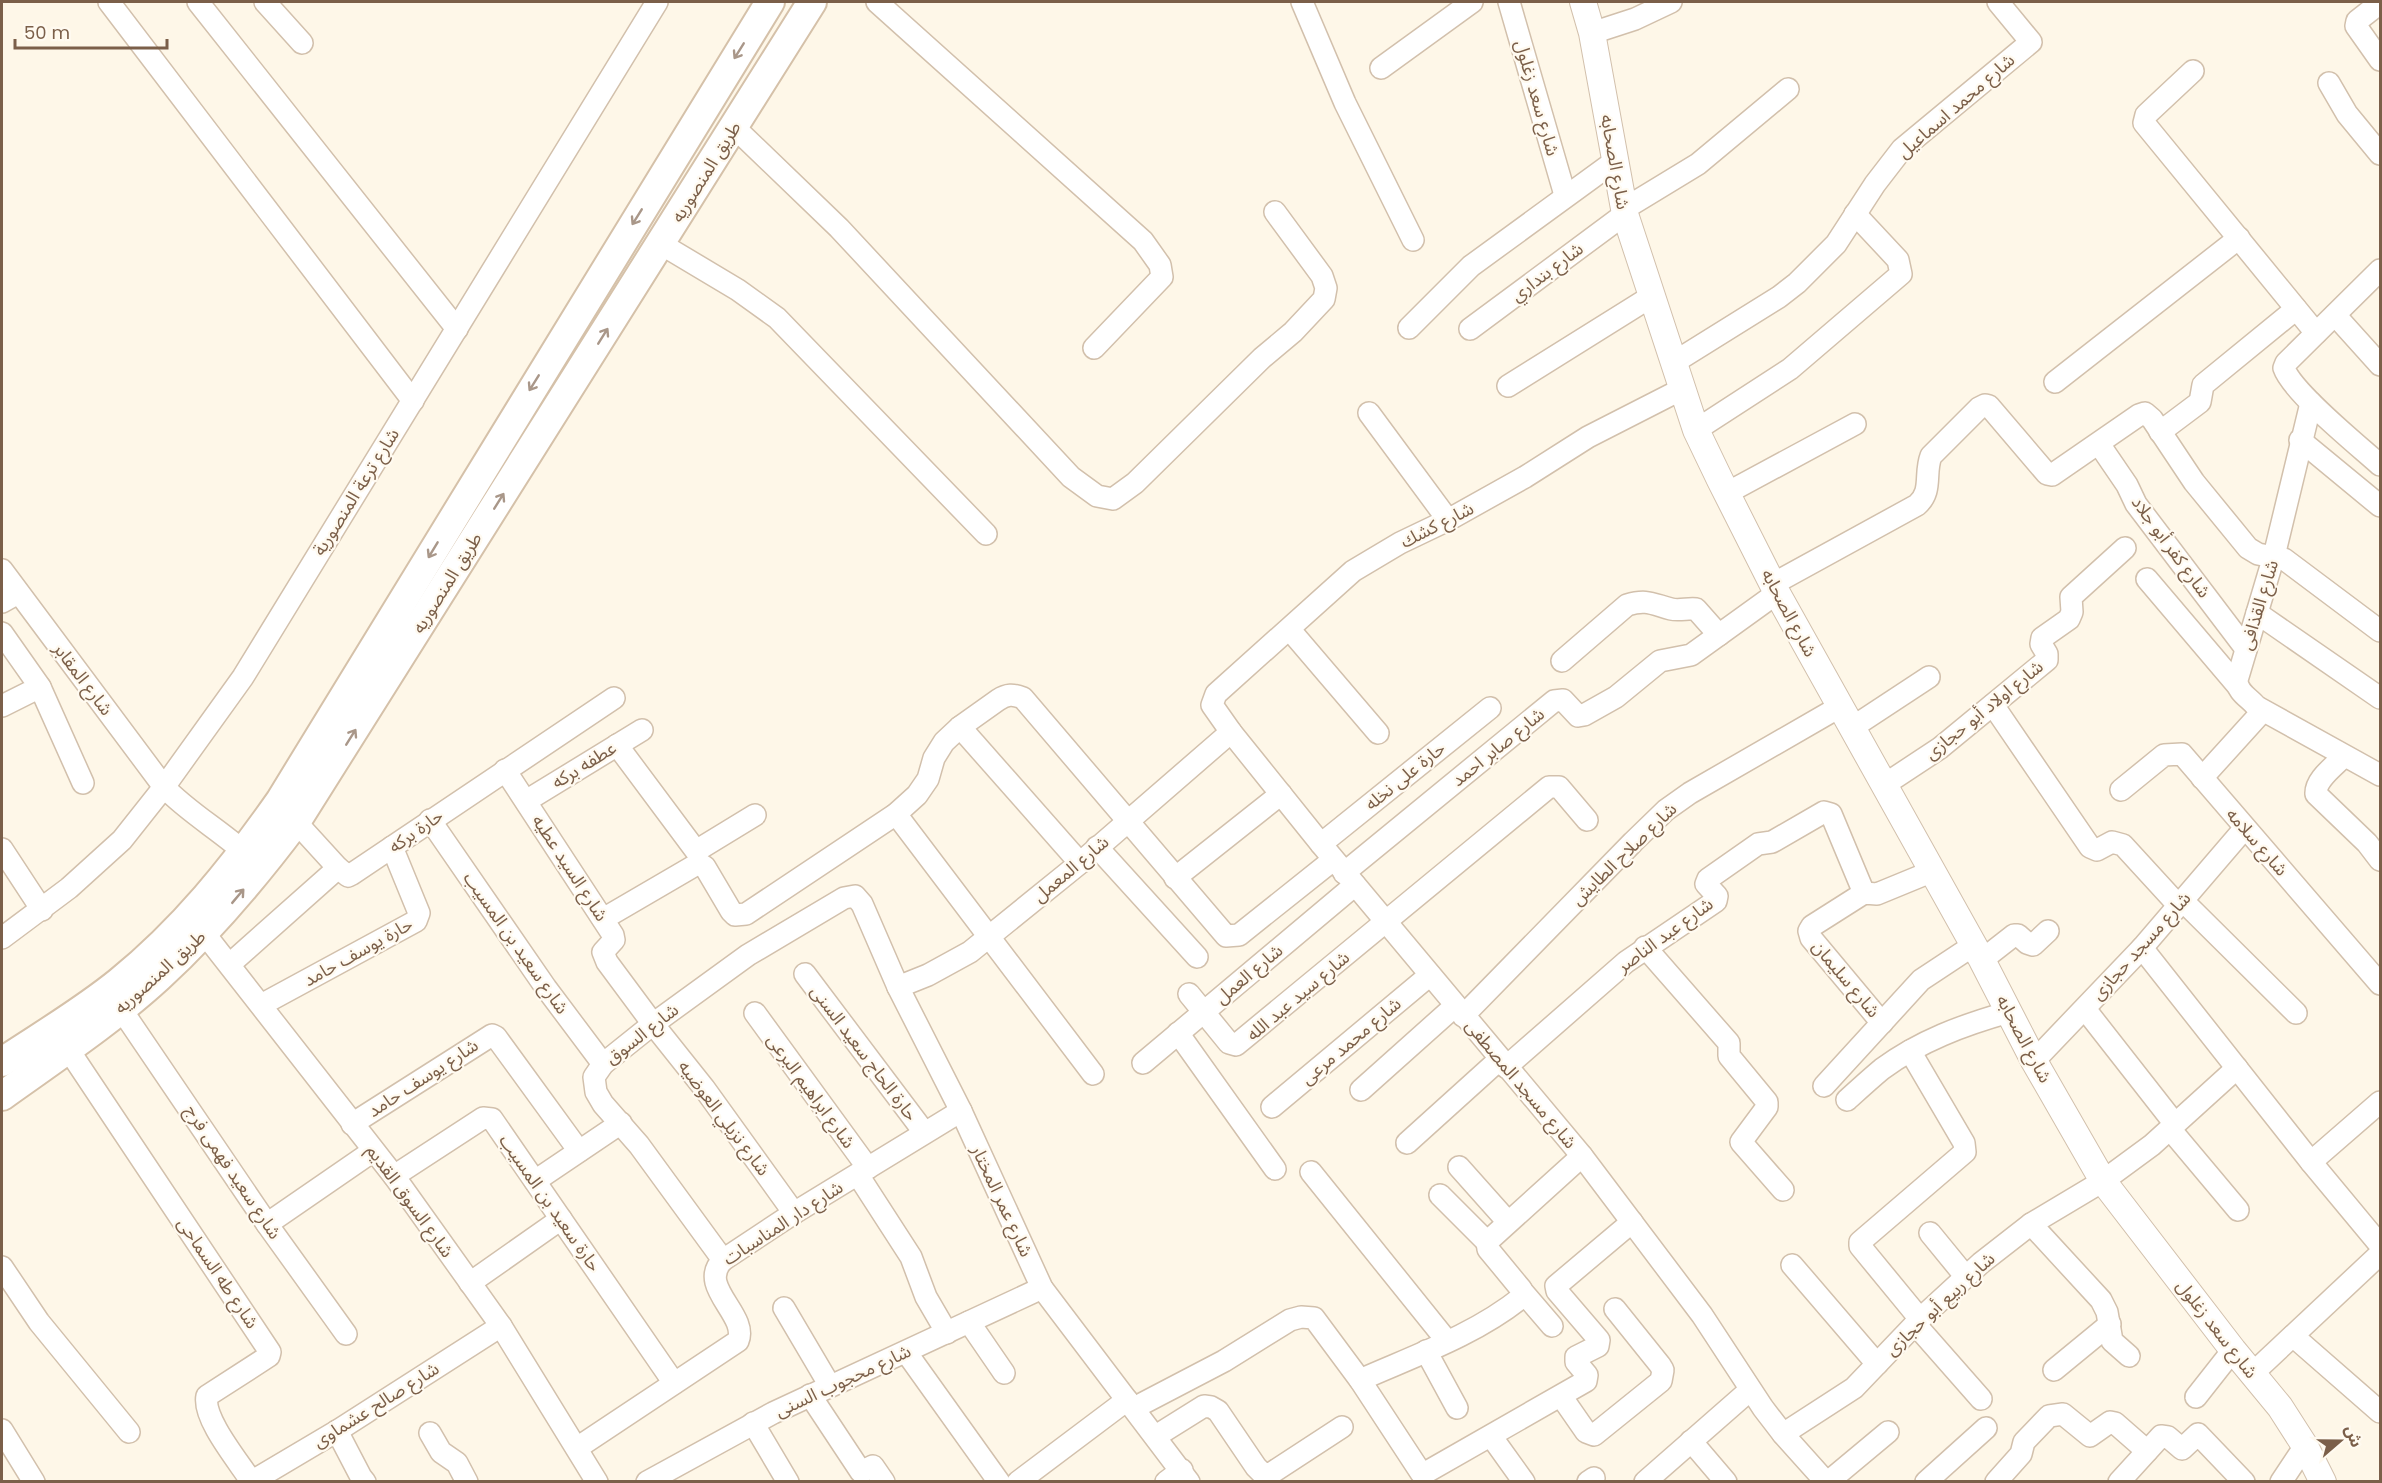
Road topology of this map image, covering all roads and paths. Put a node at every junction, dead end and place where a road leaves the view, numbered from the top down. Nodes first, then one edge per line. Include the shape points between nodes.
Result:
1 (109, 2) edge
2 (198, 2) edge
3 (265, 2) edge
4 (657, 2) edge
5 (770, 2) edge
6 (812, 2) edge
7 (877, 2) edge
8 (1302, 2) edge
9 (1472, 2) edge
10 (1509, 2) edge
11 (1583, 2) edge
12 (1671, 2) edge
13 (1998, 2) edge
14 (2380, 3) edge
15 (1592, 33) junction
16 (302, 43) dead end
17 (2380, 60) edge
18 (1382, 68) dead end
19 (2193, 71) dead end
20 (2329, 83) dead end
21 (717, 87) junction
22 (1788, 89) dead end
23 (741, 117) junction
24 (2380, 154) edge
25 (1615, 160) junction
26 (1565, 195) junction
27 (1624, 211) junction
28 (1275, 212) dead end
29 (1855, 214) junction
30 (2239, 238) junction
31 (1413, 240) dead end
32 (661, 244) junction
33 (2380, 270) edge
34 (1652, 296) junction
35 (2296, 309) junction
36 (2335, 315) junction
37 (1409, 328) dead end
38 (457, 329) junction
39 (1470, 329) dead end
40 (2316, 333) junction
41 (1094, 348) dead end
42 (1673, 363) junction
43 (2380, 365) edge
44 (2055, 382) dead end
45 (1508, 386) dead end
46 (1682, 389) junction
47 (412, 401) junction
48 (2311, 403) junction
49 (1369, 413) dead end
50 (1855, 424) dead end
51 (1696, 430) junction
52 (2160, 432) junction
53 (2300, 440) junction
54 (2098, 444) junction
55 (2380, 465) edge
56 (1727, 493) junction
57 (2380, 506) edge
58 (1448, 520) junction
59 (986, 534) dead end
60 (2125, 548) dead end
61 (2274, 556) junction
62 (2, 570) edge
63 (2147, 579) dead end
64 (1775, 588) junction
65 (10, 597) edge
66 (2257, 613) junction
67 (1290, 630) junction
68 (2380, 630) edge
69 (2, 633) edge
70 (1719, 635) junction
71 (2246, 649) junction
72 (1562, 661) dead end
73 (1929, 677) dead end
74 (2237, 685) junction
75 (40, 687) junction
76 (1216, 694) joint
77 (614, 698) dead end
78 (2380, 698) edge
79 (1993, 705) junction
80 (2, 706) edge
81 (1490, 708) dead end
82 (2259, 708) junction
83 (1847, 717) junction
84 (960, 727) junction
85 (642, 730) dead end
86 (1231, 732) junction
87 (1378, 733) dead end
88 (617, 745) junction
89 (2344, 756) junction
90 (505, 770) junction
91 (2380, 775) edge
92 (2202, 778) junction
93 (83, 783) dead end
94 (1884, 785) junction
95 (2121, 790) dead end
96 (170, 793) junction
97 (1281, 794) junction
98 (526, 801) junction
99 (755, 814) dead end
100 (896, 814) junction
101 (430, 820) junction
102 (1587, 820) dead end
103 (296, 822) junction
104 (1127, 822) junction
105 (2244, 829) junction
106 (1097, 847) junction
107 (392, 848) junction
108 (2, 849) edge
109 (244, 852) junction
110 (2380, 860) edge
111 (1080, 863) junction
112 (1338, 865) junction
113 (338, 868) junction
114 (1933, 871) junction
115 (1175, 878) junction
116 (1864, 893) junction
117 (855, 896) joint
118 (2180, 903) junction
119 (42, 910) junction
120 (603, 919) junction
121 (1385, 922) junction
122 (2049, 931) dead end
123 (204, 933) junction
124 (989, 936) junction
125 (2, 938) edge
126 (1645, 947) junction
127 (2142, 948) junction
128 (1978, 953) junction
129 (1197, 957) dead end
130 (230, 964) junction
131 (805, 974) dead end
132 (1430, 975) junction
133 (2380, 984) edge
134 (898, 987) junction
135 (1190, 994) dead end
136 (261, 1005) junction
137 (121, 1009) junction
138 (2085, 1009) junction
139 (1459, 1011) junction
140 (1204, 1012) junction
141 (2009, 1012) junction
142 (755, 1013) dead end
143 (2296, 1013) dead end
144 (1882, 1023) junction
145 (653, 1024) junction
146 (1178, 1033) junction
147 (68, 1049) junction
148 (1910, 1051) junction
149 (2034, 1061) junction
150 (2, 1062) edge
151 (1143, 1063) dead end
152 (1503, 1063) junction
153 (603, 1064) junction
154 (2237, 1068) junction
155 (1094, 1074) dead end
156 (1824, 1086) dead end
157 (1361, 1090) dead end
158 (2, 1096) edge
159 (1847, 1100) dead end
160 (2380, 1102) edge
161 (1272, 1107) dead end
162 (961, 1111) junction
163 (621, 1123) junction
164 (352, 1124) junction
165 (2173, 1127) junction
166 (924, 1132) junction
167 (1407, 1143) dead end
168 (373, 1150) junction
169 (579, 1151) junction
170 (1582, 1156) junction
171 (2311, 1162) junction
172 (1459, 1167) dead end
173 (1275, 1169) dead end
174 (863, 1171) junction
175 (1311, 1172) dead end
176 (394, 1176) junction
177 (535, 1181) junction
178 (2103, 1181) junction
179 (1784, 1190) dead end
180 (1440, 1195) dead end
181 (2238, 1210) dead end
182 (794, 1213) junction
183 (561, 1219) junction
184 (1508, 1222) junction
185 (1632, 1222) junction
186 (267, 1224) junction
187 (2031, 1224) junction
188 (1930, 1233) dead end
189 (1487, 1242) junction
190 (2380, 1245) edge
191 (2380, 1254) edge
192 (723, 1260) junction
193 (1792, 1265) dead end
194 (2, 1267) edge
195 (1966, 1277) junction
196 (470, 1283) junction
197 (1042, 1288) junction
198 (1522, 1291) junction
199 (784, 1308) dead end
200 (1615, 1309) dead end
201 (1918, 1321) junction
202 (969, 1322) junction
203 (2110, 1324) junction
204 (501, 1326) junction
205 (1552, 1326) dead end
206 (947, 1333) junction
207 (346, 1334) dead end
208 (2293, 1336) junction
209 (1447, 1341) junction
210 (2233, 1350) junction
211 (1426, 1351) junction
212 (906, 1352) junction
213 (2129, 1356) dead end
214 (1877, 1364) junction
215 (2054, 1370) dead end
216 (1004, 1373) dead end
217 (2252, 1374) junction
218 (1360, 1380) junction
219 (674, 1383) junction
220 (830, 1386) junction
221 (1749, 1389) junction
222 (810, 1395) junction
223 (1561, 1396) junction
224 (2196, 1397) dead end
225 (1981, 1399) dead end
226 (1131, 1404) junction
227 (1458, 1408) dead end
228 (2380, 1412) edge
229 (753, 1423) junction
230 (1342, 1427) dead end
231 (1986, 1428) dead end
232 (2, 1430) edge
233 (337, 1431) junction
234 (129, 1432) dead end
235 (1888, 1432) dead end
236 (430, 1433) dead end
237 (1783, 1434) junction
238 (1156, 1436) junction
239 (1491, 1436) junction
240 (1691, 1441) junction
241 (2305, 1446) junction
242 (577, 1448) junction
243 (2147, 1450) junction
244 (1179, 1478) edge
245 (1421, 1478) edge
246 (1823, 1480) edge
247 (251, 1481) edge
248 (34, 1482) edge
249 (365, 1482) edge
250 (467, 1482) edge
251 (597, 1482) edge
252 (647, 1482) edge
253 (788, 1482) edge
254 (884, 1482) edge
255 (999, 1482) edge
256 (1018, 1482) edge
257 (1524, 1482) edge
258 (1645, 1482) edge
259 (1726, 1482) edge
260 (1926, 1482) edge
261 (1996, 1482) edge
262 (2119, 1482) edge
263 (2244, 1482) edge
264 (2281, 1482) edge
265 (2323, 1482) edge

1 - 47 street
2 - 38 street
3 - 16 street
4 - 38 street, شارع ترعة المنصورية
5 -> 21 main road, طريق المنصوريه
6 - 23 main road, طريق المنصوريه
7 - 41 street via 1143,241 1160,265 1162,277
8 - 31 street via 1345,103
9 - 18 street
10 - 26 street, شارع سعد زغلول
11 - 15 street, شارع الصحابه
12 - 15 street
13 - 29 street, شارع محمد اسماعيل via 2031,42 1902,149
14 - 17 street via 2356,26
15 - 25 street, شارع الصحابه
19 - 30 street via 2146,115 2144,123
20 - 24 street via 2347,114
21 - 23 main road
21 -> 109 main road, طريق المنصوريه via 280,801
22 - 27 street, شارع بنداري via 1698,164
23 - 28 street via 1071,477 1097,496 1113,499 1135,483 1324,300 1322,276
23 - 32 main road, طريق المنصوريه
25 - 26 street
25 - 27 street, شارع الصحابه
26 - 37 street via 1471,266
27 - 34 street, شارع الصحابه
27 - 39 street, شارع بنداري
29 - 42 street, شارع محمد اسماعيل via 1836,244 1779,297
29 - 51 street via 1898,260 1901,274 1790,369
30 - 35 street
30 - 44 street
32 - 59 street via 777,318
103 -> 32 main road, طريق المنصوريه
33 - 36 street
34 - 42 street, شارع الصحابه
34 - 45 street
35 - 40 street
35 - 52 street via 2203,385 2200,402
36 - 40 street
36 - 43 street
38 - 47 street, شارع ترعة المنصورية
40 - 48 street via 2286,363 2284,371
42 - 46 street, شارع الصحابه
46 - 51 street, شارع الصحابه
46 - 58 street, شارع كشك via 1588,437
47 - 96 street, شارع ترعة المنصورية
48 - 53 street, شارع القذافى
48 - 55 street
49 - 58 street
50 - 56 street
51 - 56 street, شارع الصحابه
52 - 54 street via 2145,413
52 - 61 street via 2243,543 2258,554
53 - 57 street
53 - 61 street, شارع القذافى
54 - 64 street, شارع صابر احمد via 2050,475 1995,411 1985,405 1930,456 1926,493 1917,505
54 - 71 street, شارع كفر أبو جلاد via 2136,504
56 - 64 street, شارع الصحابه
58 - 67 street, شارع كشك via 1353,571
60 - 79 street, شارع اولاد أبو حجازى via 2071,597 2069,619 2042,638 2047,660
61 - 66 street, شارع القذافى
61 - 68 street via 2284,558
62 - 65 street, شارع المقابر
63 - 74 street
64 - 70 street, شارع صابر احمد
64 - 83 street, شارع الصحابه
65 - 96 street, شارع المقابر
66 - 71 street, شارع القذافى
66 - 78 street
67 - 76 street, شارع كشك
67 - 87 street
69 - 75 street
70 - 72 street via 1696,609 1670,609 1649,601 1637,602 1627,604
70 - 112 street, شارع صابر احمد via 1691,655 1660,661 1616,697 1584,715 1578,716 1563,700 1554,701
71 - 74 street, شارع القذافى
73 - 83 street, شارع صلاح الطايش
74 - 82 street
75 - 80 street
75 - 93 street
76 - 86 street, شارع مسجد المصطفى via 1212,705
77 - 90 street, حارة بركه
79 - 94 street, شارع اولاد أبو حجازى via 1940,748
79 - 118 street via 2090,847 2097,850 2112,842 2122,845
81 - 112 street, حارة على نخله
82 - 89 street
82 - 92 street via 2259,716
83 - 94 street, شارع الصحابه
83 - 139 street, شارع صلاح الطايش via 1689,793 1666,810
84 - 100 street via 944,742 917,795
84 - 104 street via 1006,695 1023,698
84 - 111 street
85 - 88 street, عطفه بركه
86 - 97 street, شارع مسجد المصطفى
86 - 104 street, شارع المعمل
88 - 98 street, عطفه بركه
88 - 99 street via 696,850
89 - 91 street
89 - 110 street via 2319,782 2316,794
90 - 98 street, شارع السيد عطيه
90 - 101 street, حارة بركه
92 - 95 street, شارع سلامه via 2181,754 2164,755
92 - 105 street, شارع سلامه
94 - 114 street, شارع الصحابه
96 - 109 street, شارع المقابر
96 - 119 street, شارع ترعة المنصورية
97 - 112 street, شارع مسجد المصطفى
97 - 115 street
98 - 120 street, شارع السيد عطيه
100 - 120 street via 746,914 735,915 731,911 699,863
100 - 124 street
101 - 107 street, حارة بركه
101 - 153 street, شارع سعيد بن المسيب
102 - 121 street via 1559,787 1549,786
103 - 113 street
123 -> 103 main road, طريق المنصوريه
104 - 106 street, شارع المعمل
104 - 115 street
105 - 118 street, شارع مسجد حجازى
105 - 133 street, شارع سلامه
106 - 111 street, شارع المعمل
106 - 129 street
107 - 113 street, حارة بركه via 348,876
107 - 136 street, حارة يوسف حامد via 420,913 416,921
108 - 119 street
109 - 150 main road, طريق المنصوريه via 185,921 126,976
111 - 124 street, شارع المعمل
112 - 115 street via 1231,937 1222,934
112 - 121 street, شارع مسجد المصطفى
112 - 140 street, شارع العمل
113 - 130 street
114 - 116 street, شارع سليمان via 1877,894
114 - 128 street, شارع الصحابه
116 - 126 street, شارع عبد الناصر via 1833,816 1824,812 1772,842 1758,844 1708,879 1716,902
116 - 144 street, شارع سليمان via 1812,926 1809,934
117 - 134 street, شارع عمر المختار
117 - 145 street, شارع السوق via 844,898 748,955
118 - 127 street, شارع مسجد حجازى
118 - 143 street
119 - 125 street, شارع ترعة المنصورية
120 - 145 street, شارع السيد عطيه via 614,937 603,952 607,962
121 - 132 street, شارع مسجد المصطفى
121 - 140 street, شارع سيد عبد الله via 1236,1046 1229,1043
122 - 128 street via 2033,945 2018,934
123 - 130 street, شارع السوق القديم
123 - 137 main road, طريق المنصوريه
124 - 134 street, شارع المعمل via 970,952
124 - 155 street
126 - 152 street, شارع عبد الناصر
126 - 179 street via 1731,1045 1729,1056 1767,1102 1741,1142
127 - 138 street, شارع مسجد حجازى
127 - 154 street
128 - 141 street, شارع الصحابه
128 - 144 street via 1921,980
130 - 136 street, شارع السوق القديم
131 - 166 street, حارة الحاج سعيد السنى
132 - 139 street, شارع مسجد المصطفى
132 - 161 street, شارع محمد مرعى
134 - 162 street, شارع عمر المختار
135 - 140 street, شارع سيد عبد الله
136 - 164 street, شارع السوق القديم
137 - 147 main road, طريق المنصوريه
137 - 186 street, شارع سعيد فهمى فرج
138 - 149 street, شارع مسجد حجازى
138 - 165 street
139 - 152 street, شارع مسجد المصطفى
139 - 157 street, شارع صلاح الطايش
140 - 146 street, شارع العمل
141 - 148 street via 1963,1025
141 - 149 street, شارع الصحابه
142 - 174 street, شارع ابراهيم البرعى
144 - 156 street
145 - 153 street, شارع السوق
145 - 182 street, شارع نزيلي العوضيه
146 - 151 street, شارع العمل
146 - 173 street
147 - 158 main road, طريق المنصوريه
147 - 247 street, شارع طه السماحى via 270,1352 207,1396 209,1416
148 - 159 street
148 - 201 street via 1964,1143 1965,1152 1860,1242 1860,1249
149 - 178 street, شارع الصحابه
152 - 167 street, شارع عبد الناصر
152 - 170 street, شارع مسجد المصطفى
153 - 163 street, شارع السوق via 594,1077 596,1092
154 - 165 street, شارع ربيع أبو حجازى
154 - 171 street
160 - 171 street
162 - 166 street, شارع دار المناسبات
162 - 197 street, شارع عمر المختار
163 - 169 street
163 - 192 street, شارع السوق
164 - 168 street, شارع السوق القديم
164 - 169 street, شارع يوسف حامد via 492,1035
165 - 178 street, شارع ربيع أبو حجازى
165 - 181 street
166 - 174 street, شارع دار المناسبات
168 - 176 street, شارع السوق القديم
168 - 186 street
169 - 177 street
170 - 184 street
170 - 185 street, شارع مسجد المصطفى
171 - 190 street
172 - 184 street
174 - 182 street, شارع دار المناسبات
174 - 206 street, شارع ابراهيم البرعى
175 - 209 street
176 - 177 street, حارة سعيد بن المسيب via 486,1117 492,1119
176 - 196 street, شارع السوق القديم
177 - 183 street, حارة سعيد بن المسيب
178 - 187 street, شارع ربيع أبو حجازى
178 - 210 street, شارع سعد زغلول
180 - 189 street
182 - 192 street, شارع دار المناسبات
183 - 196 street
183 - 219 street, حارة سعيد بن المسيب
184 - 189 street
185 - 221 street, شارع مسجد المصطفى via 1702,1315
185 - 223 street via 1556,1286 1599,1343 1576,1357 1576,1364 1587,1375 1586,1381
186 - 207 street, شارع سعيد فهمى فرج
187 - 195 street, شارع ربيع أبو حجازى
187 - 203 street via 2101,1300
188 - 195 street
189 - 198 street via 1488,1249
191 - 208 street
192 - 219 street, شارع دار المناسبات via 715,1280 740,1335 738,1341
193 - 214 street
194 - 234 street via 39,1322
195 - 201 street, شارع ربيع أبو حجازى
196 - 204 street, شارع السوق القديم
197 - 202 street, شارع محجوب السنى
197 - 226 street, شارع عمر المختار
198 - 205 street
198 - 209 street via 1518,1300
199 - 220 street
200 - 223 street via 1660,1365 1664,1376 1593,1435 1586,1432
201 - 214 street, شارع ربيع أبو حجازى
201 - 225 street
202 - 206 street, شارع محجوب السنى
202 - 216 street
203 - 213 street via 2112,1341
203 - 215 street
204 - 233 street, شارع صالح عشماوى
204 - 242 street, شارع السوق القديم
206 - 212 street, شارع محجوب السنى
208 - 217 street
208 - 228 street
209 - 211 street
210 - 217 street, شارع سعد زغلول
210 - 224 street
211 - 218 street
211 - 227 street
212 - 220 street, شارع محجوب السنى
212 - 255 street
214 - 237 street, شارع ربيع أبو حجازى via 1844,1396
217 - 241 street, شارع سعد زغلول
218 - 226 street via 1320,1324 1314,1318 1300,1317 1224,1361
218 - 245 street
219 - 242 street, شارع دار المناسبات
220 - 222 street, شارع محجوب السنى
221 - 237 street, شارع مسجد المصطفى
221 - 240 street
222 - 229 street, شارع محجوب السنى
222 - 254 street via 861,1472 873,1466
223 - 239 street
226 - 238 street, شارع عمر المختار
226 - 256 street
229 - 252 street, شارع محجوب السنى
229 - 253 street
230 - 238 street via 1270,1474 1256,1467 1212,1407 1204,1406
231 - 260 street
232 - 248 street
233 - 247 street, شارع صالح عشماوى
233 - 249 street
235 - 246 street
236 - 250 street via 441,1452 457,1463
237 - 246 street, شارع مسجد المصطفى
238 - 244 street, شارع عمر المختار
239 - 245 street
239 - 257 street
240 - 258 street
240 - 259 street
241 - 264 street
241 - 265 street, شارع سعد زغلول
242 - 251 street, شارع السوق القديم
243 - 261 street via 2115,1423 2110,1422 2090,1436 2070,1418 2056,1413 2024,1442 2021,1454
243 - 262 street
243 - 263 street via 2163,1435 2182,1449 2198,1434

